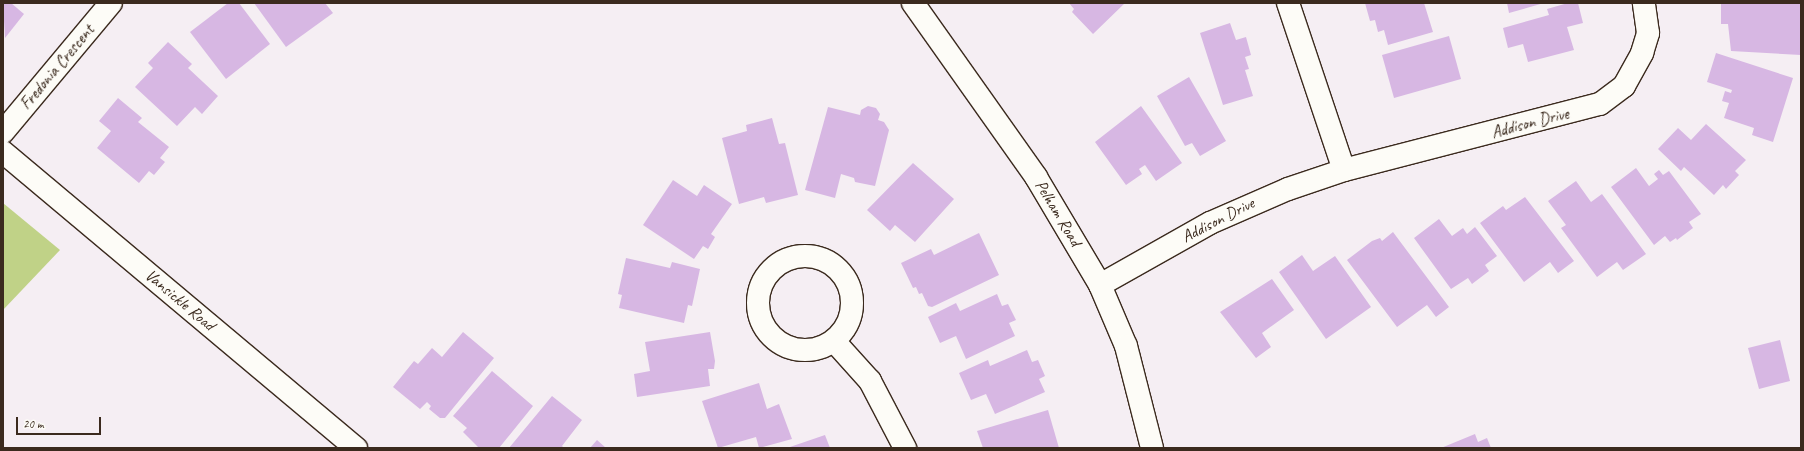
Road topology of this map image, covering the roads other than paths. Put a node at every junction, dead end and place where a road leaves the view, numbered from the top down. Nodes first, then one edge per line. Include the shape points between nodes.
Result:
1 (111, 3) edge
2 (913, 3) edge
3 (1288, 3) edge
4 (1644, 3) edge
5 (3, 132) edge
6 (3, 152) edge
7 (1344, 170) junction
8 (1100, 285) junction
9 (834, 341) junction
10 (356, 448) edge
11 (905, 448) edge
12 (1152, 448) edge

1 - 5 street, Fredonia Crescent
2 - 8 street, Pelham Road via 1036,177
3 - 7 street
4 - 7 street, Addison Drive via 1648,33 1642,53 1624,86 1600,104
6 - 10 street, Vansickle Road
7 - 8 street, Addison Drive via 1235,210
8 - 12 street, Pelham Road via 1126,346
9 - 9 street via 821,348 792,349 768,333 760,321 758,300 764,279 774,267 801,256 830,263 842,273 849,286 850,316
9 - 11 street via 870,381

